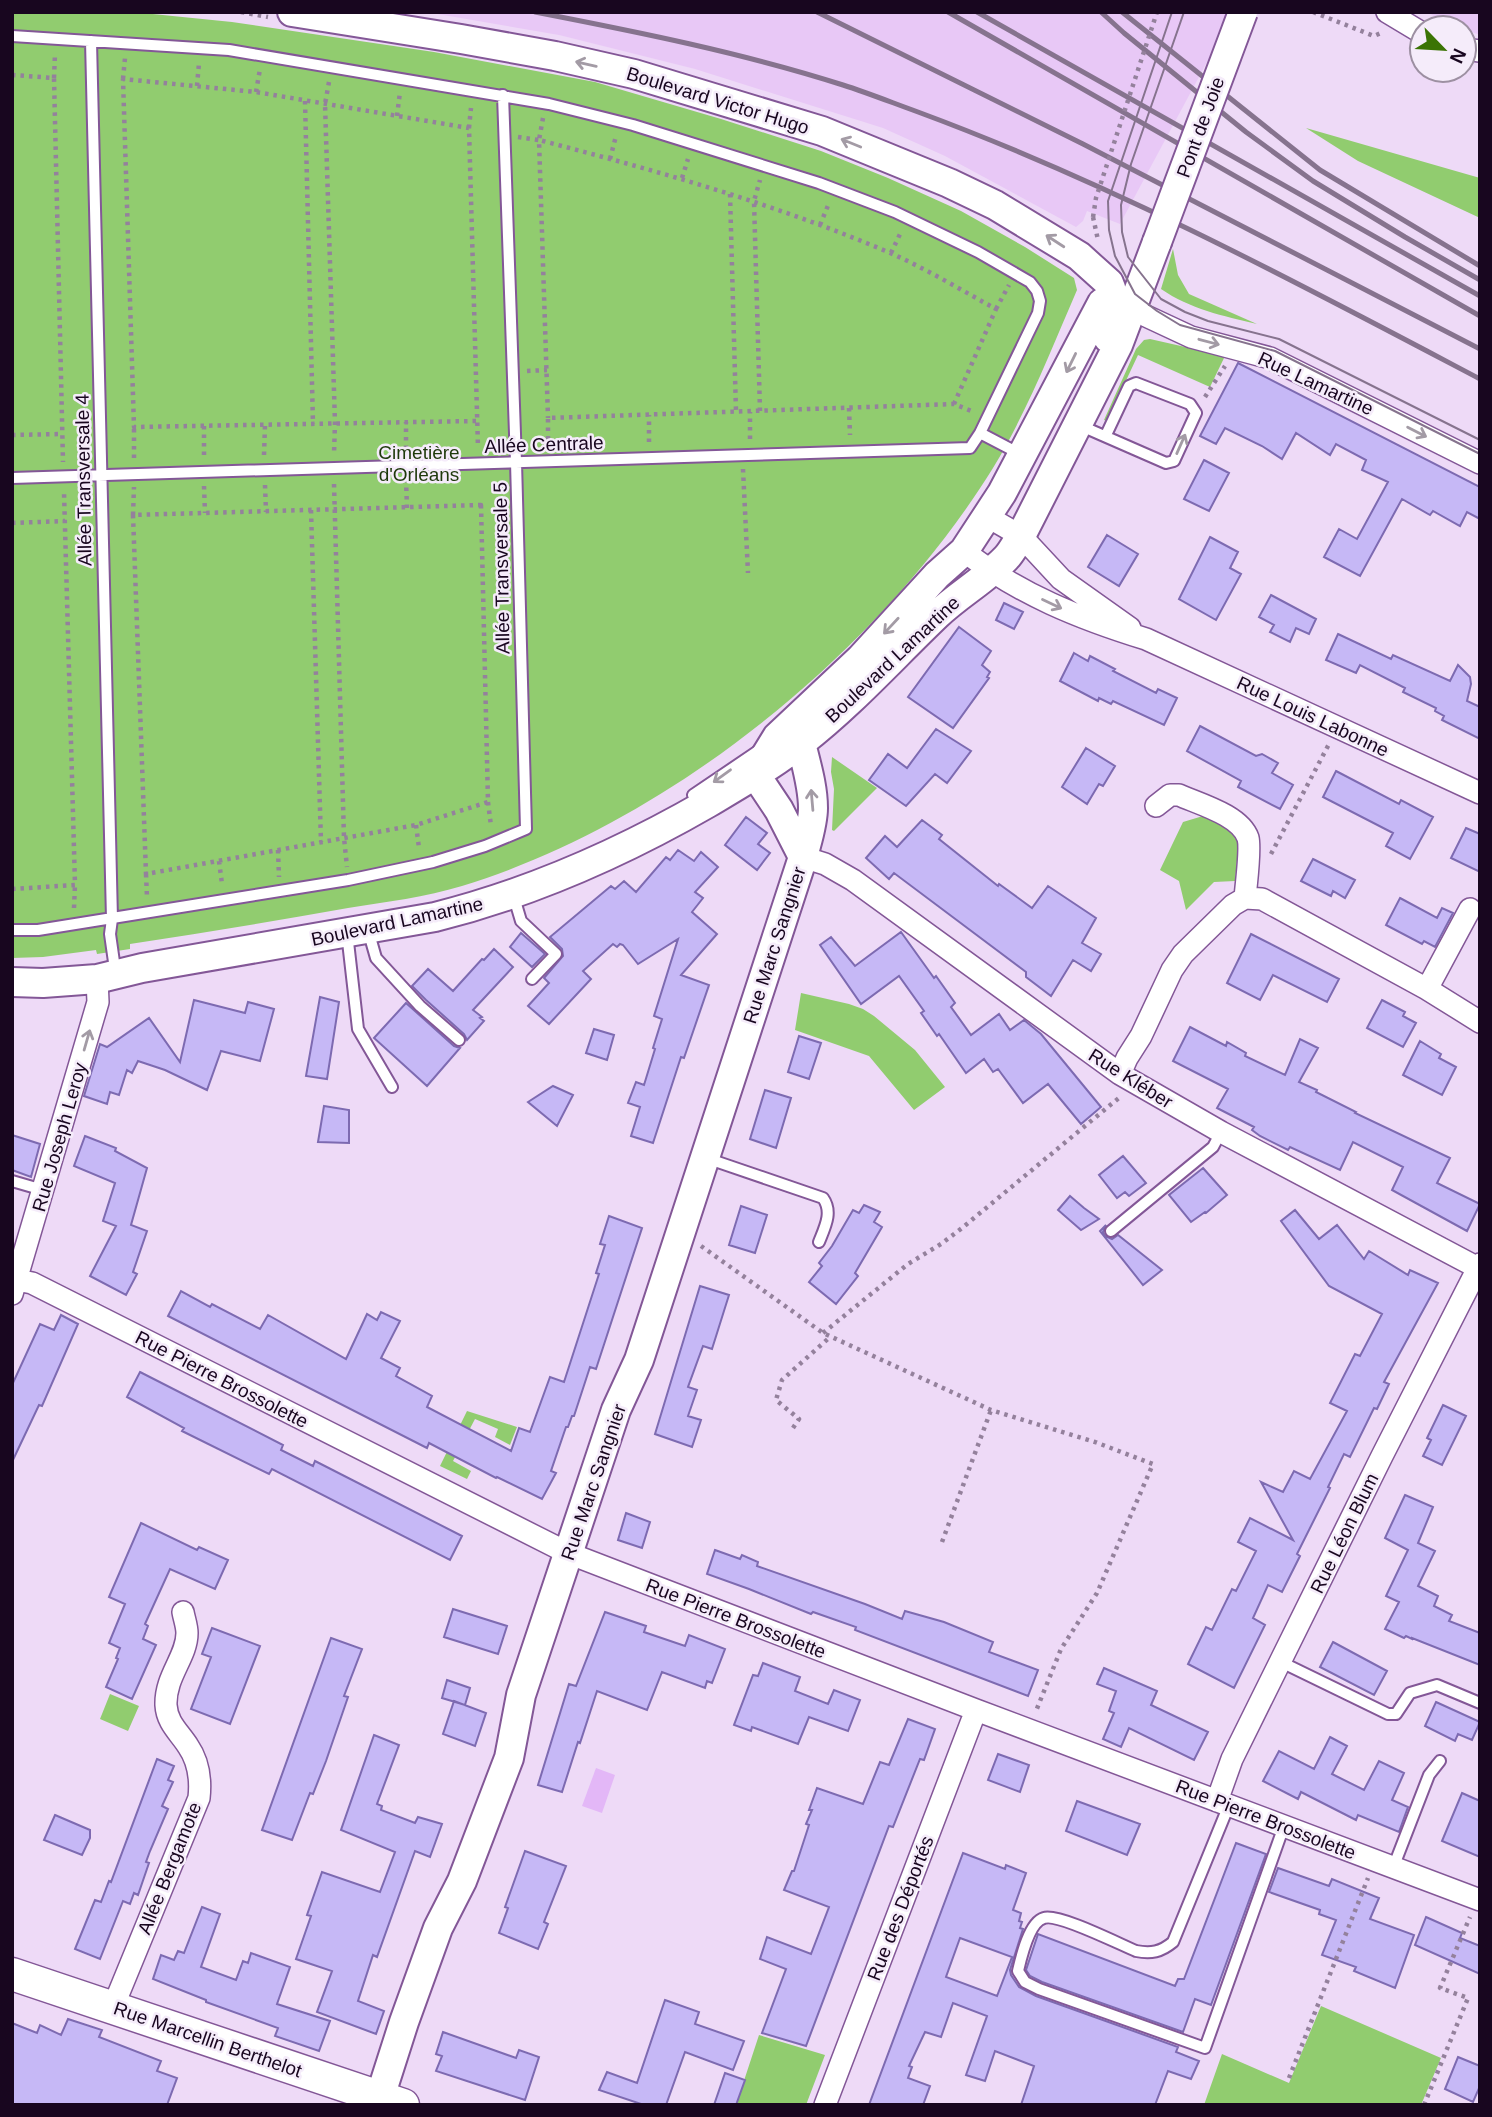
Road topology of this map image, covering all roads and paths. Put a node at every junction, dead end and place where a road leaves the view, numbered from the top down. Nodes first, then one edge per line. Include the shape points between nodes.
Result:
1 (292, 12) edge
2 (1157, 12) edge
3 (1228, 12) edge
4 (1242, 12) edge
5 (1313, 12) edge
6 (1392, 16) edge
7 (1408, 25) edge
8 (12, 36) edge
9 (56, 39) junction
10 (91, 41) junction
11 (200, 48) junction
12 (12, 75) edge
13 (54, 78) junction
14 (197, 86) junction
15 (503, 95) junction
16 (305, 100) junction
17 (546, 103) junction
18 (325, 104) junction
19 (539, 140) junction
20 (834, 189) junction
21 (730, 194) junction
22 (754, 201) junction
23 (1093, 217) dead end
24 (908, 218) junction
25 (820, 225) junction
26 (1151, 238) junction
27 (891, 253) junction
28 (1016, 274) junction
29 (1115, 289) junction
30 (996, 309) junction
31 (1146, 316) dead end
32 (1233, 348) junction
33 (954, 404) junction
34 (849, 408) junction
35 (760, 411) junction
36 (736, 412) junction
37 (750, 412) junction
38 (1196, 413) junction
39 (649, 415) junction
40 (988, 417) junction
41 (548, 418) junction
42 (476, 421) junction
43 (406, 422) junction
44 (335, 423) junction
45 (313, 424) junction
46 (265, 425) junction
47 (1079, 425) junction
48 (204, 426) junction
49 (134, 427) junction
50 (980, 433) junction
51 (63, 434) junction
52 (12, 435) edge
53 (1106, 435) junction
54 (851, 452) junction
55 (746, 455) junction
56 (1022, 455) junction
57 (649, 458) junction
58 (548, 461) junction
59 (516, 463) junction
60 (1480, 463) edge
61 (480, 464) junction
62 (405, 466) junction
63 (334, 468) junction
64 (264, 470) junction
65 (204, 472) junction
66 (134, 474) junction
67 (101, 475) junction
68 (63, 477) junction
69 (12, 478) edge
70 (1037, 501) junction
71 (407, 508) junction
72 (311, 510) junction
73 (335, 510) junction
74 (266, 512) junction
75 (205, 513) junction
76 (133, 516) junction
77 (988, 517) junction
78 (65, 521) junction
79 (12, 523) edge
80 (1021, 536) junction
81 (964, 551) junction
82 (991, 572) junction
83 (748, 573) dead end
84 (1146, 639) junction
85 (1333, 737) dead end
86 (789, 740) junction
87 (755, 774) junction
88 (1480, 793) edge
89 (488, 802) junction
90 (682, 802) dead end
91 (1156, 806) dead end
92 (416, 825) junction
93 (624, 834) dead end
94 (344, 838) junction
95 (321, 842) junction
96 (494, 843) junction
97 (278, 850) junction
98 (803, 856) junction
99 (1269, 858) dead end
100 (219, 861) junction
101 (421, 865) junction
102 (348, 880) junction
103 (12, 889) edge
104 (280, 891) junction
105 (513, 894) junction
106 (1245, 898) junction
107 (225, 901) junction
108 (1470, 909) dead end
109 (112, 919) junction
110 (12, 930) edge
111 (357, 932) junction
112 (105, 971) junction
113 (12, 973) edge
114 (532, 979) dead end
115 (12, 982) edge
116 (1427, 989) junction
117 (1480, 1022) edge
118 (459, 1040) dead end
119 (1124, 1082) junction
120 (392, 1087) dead end
121 (1221, 1132) junction
122 (706, 1158) junction
123 (12, 1181) edge
124 (43, 1190) junction
125 (1111, 1231) dead end
126 (820, 1242) dead end
127 (694, 1243) dead end
128 (1479, 1267) edge
129 (15, 1287) edge
130 (823, 1333) junction
131 (830, 1337) junction
132 (992, 1410) junction
133 (793, 1429) dead end
134 (942, 1542) dead end
135 (569, 1553) junction
136 (183, 1612) dead end
137 (1281, 1662) junction
138 (1480, 1703) edge
139 (976, 1710) junction
140 (1033, 1719) dead end
141 (1440, 1761) dead end
142 (1223, 1803) junction
143 (1284, 1826) junction
144 (1393, 1868) junction
145 (1371, 1871) dead end
146 (1476, 1905) edge
147 (12, 1974) edge
148 (113, 2007) junction
149 (1289, 2078) dead end
150 (387, 2102) edge
151 (825, 2105) edge
152 (1424, 2105) edge

29 -> 1 street, Boulevard Victor Hugo via 1079,256 995,205 822,131 634,74 461,39
2 - 23 path, bridge
3 - 26 street, Pont de Joie
4 - 26 street, Pont de Joie, bridge
5 - 6 path via 1374,36 1388,30
6 - 7 street
8 - 9 lane
9 - 10 lane
9 - 13 path
10 - 11 lane
10 - 67 lane, Allée Transversale 4
11 - 14 path
11 - 15 lane
12 - 13 path
13 - 51 path
14 - 16 path
14 - 49 path via 123,79
15 - 17 lane
15 - 59 lane, Allée Transversale 5
16 - 18 path
16 - 45 path
17 - 19 path
17 - 20 lane via 633,125
18 - 42 path via 469,128
18 - 44 path
19 - 21 path
19 - 41 path
20 - 24 lane
20 - 25 path
21 - 22 path
21 - 36 path
22 - 25 path
22 - 35 path
24 - 27 path
24 - 28 lane
25 - 27 path
26 - 29 street, Boulevard Lamartine
26 - 47 street, Boulevard Lamartine via 1118,345
27 - 30 path
28 - 30 path
28 - 40 lane via 1037,291 1038,313
29 -> 56 street, Boulevard Lamartine via 1102,303
29 - 70 street, Boulevard Lamartine via 1116,310 1106,345 1057,442
30 - 33 path
31 -> 32 street, Rue Lamartine via 1191,337
32 - 38 path
32 -> 60 street, Rue Lamartine via 1270,358
33 - 34 path
33 - 40 path
34 - 35 path
34 - 54 path
35 - 37 path
36 - 37 path
36 - 39 path
37 - 55 path
53 -> 38 lane via 1166,463 1174,461
38 - 53 lane via 1190,404 1136,383 1129,386
39 - 41 path
39 - 57 path
40 - 50 lane
41 - 58 path
42 - 43 path
42 - 61 path
43 - 44 path
43 - 62 path
44 - 45 path
44 - 63 path
45 - 46 path
46 - 48 path
46 - 64 path
47 - 53 lane
47 - 70 street, Boulevard Lamartine
48 - 49 path
48 - 65 path
49 - 66 path
50 - 54 lane, Allée Centrale via 970,448
50 - 56 lane
51 - 52 path
51 - 68 path
54 - 55 lane, Allée Centrale
55 - 57 lane, Allée Centrale
55 - 83 path
56 - 77 street, Boulevard Lamartine
57 - 58 lane, Allée Centrale
58 - 59 lane, Allée Centrale
59 - 61 lane, Allée Centrale
59 - 96 lane, Allée Transversale 5 via 526,830
61 - 62 lane, Allée Centrale
62 - 63 lane, Allée Centrale
62 - 71 path
63 - 64 lane, Allée Centrale
63 - 73 path
64 - 65 lane, Allée Centrale
64 - 74 path
65 - 66 lane, Allée Centrale
65 - 75 path
66 - 67 lane, Allée Centrale
66 - 76 path
67 - 68 lane, Allée Centrale
67 - 109 lane, Allée Transversale 4
68 - 69 lane, Allée Centrale
68 - 78 path
70 - 80 street, Boulevard Lamartine
71 - 73 path
71 - 89 path via 481,505
72 - 73 path
72 - 74 path
72 - 95 path
73 - 94 path
74 - 75 path
75 - 76 path
76 - 100 path via 146,874
77 - 80 street
77 - 81 street, Boulevard Lamartine
78 - 79 path
78 - 103 path via 75,885
80 - 82 street, Boulevard Lamartine
80 - 84 street, Rue Louis Labonne via 1061,579
81 - 82 street, Rue Louis Labonne
81 -> 86 street, Boulevard Lamartine via 937,575
82 -> 84 street, Rue Louis Labonne via 1093,623
82 - 86 street, Boulevard Lamartine via 954,600 844,707
84 - 88 street, Rue Louis Labonne
85 - 99 path
86 - 87 street, Boulevard Lamartine
86 -> 90 lane
98 -> 86 street, Rue Marc Sangnier via 812,821 810,782
87 - 98 street, Rue Marc Sangnier
87 - 105 street, Boulevard Lamartine via 654,834
89 - 92 path
89 - 96 path
91 - 106 street via 1170,795 1179,795 1242,827 1248,839
92 - 94 path
92 - 101 path
93 - 113 lane via 590,854 489,894 359,927 84,974
94 - 95 path
94 - 102 path
95 - 97 path
96 - 101 lane
97 - 100 path
97 - 104 path
98 - 119 street, Rue Kléber via 853,880
98 - 122 street, Rue Marc Sangnier
100 - 107 path
101 - 102 lane
102 - 104 lane
104 - 107 lane
105 - 111 street, Boulevard Lamartine via 480,906
105 - 114 lane via 521,921 556,954
106 - 116 street via 1262,899
106 - 119 street via 1171,970 1142,1036 1127,1058
107 - 109 lane
108 - 116 street
109 - 110 lane
109 - 112 lane, Allée Transversale 4
111 - 112 street, Boulevard Lamartine
111 - 118 lane via 420,1006
111 - 120 lane via 358,1029
112 - 115 street, Boulevard Lamartine via 43,983
124 -> 112 street, Rue Joseph Leroy
116 - 117 street
119 - 121 street, Rue Kléber
119 - 130 path via 962,1228 908,1264
121 - 125 lane via 1213,1147
121 - 128 street, Rue Kléber
122 - 126 lane via 823,1198 829,1214
122 - 135 street, Rue Marc Sangnier
123 - 124 lane
124 - 129 street, Rue Joseph Leroy
127 - 130 path
128 - 137 street, Rue Léon Blum
129 - 135 street, Rue Pierre Brossolette via 32,1283
130 - 131 path
131 - 132 path
131 - 133 path via 782,1380 776,1400 799,1419
132 - 134 path
132 - 140 path via 1153,1464 1097,1593 1061,1649
135 - 139 street, Rue Pierre Brossolette
135 - 150 street, Rue Marc Sangnier via 521,1695 509,1758 462,1881 438,1928 400,2034
136 - 148 street, Allée Bergamote via 187,1633 169,1682 167,1716 199,1770 199,1798
137 - 138 lane via 1388,1714 1396,1714 1410,1693 1437,1685
137 - 142 street, Rue Léon Blum via 1232,1759
139 - 142 street, Rue Pierre Brossolette
139 - 151 street, Rue des Déportés
141 - 144 lane via 1429,1775
142 - 143 street, Rue Pierre Brossolette
142 - 143 lane via 1173,1942 1164,1950 1146,1953 1058,1918 1043,1918 1033,1926 1021,1958 1018,1971 1025,1982 1205,2048
143 - 144 street, Rue Pierre Brossolette
144 - 146 street, Rue Pierre Brossolette
145 - 149 path
146 - 152 path via 1440,1988 1468,1998
147 - 148 main road, Rue Marcellin Berthelot
148 - 150 main road, Rue Marcellin Berthelot

